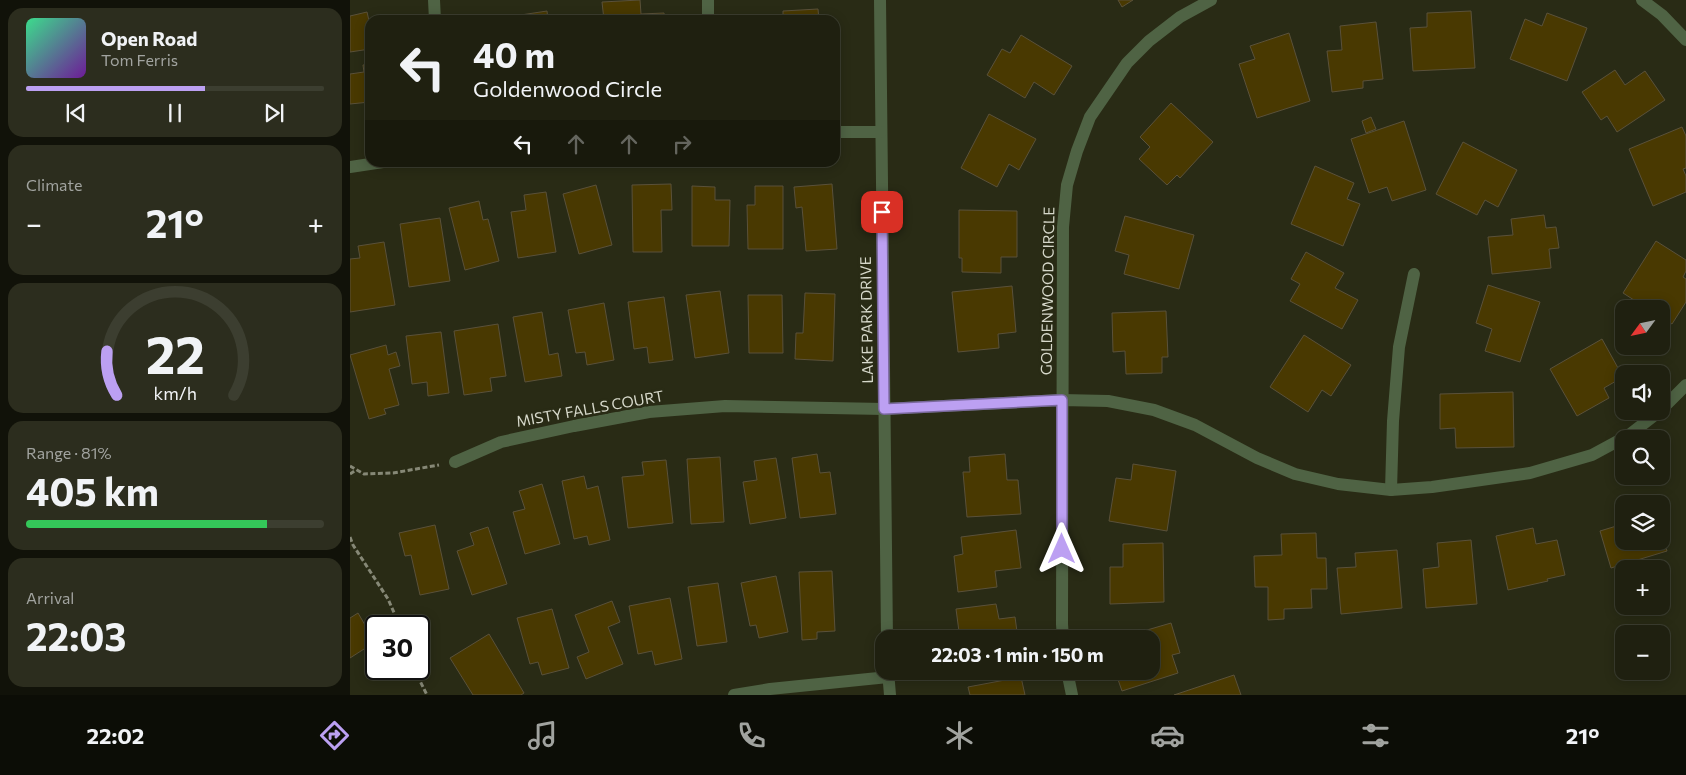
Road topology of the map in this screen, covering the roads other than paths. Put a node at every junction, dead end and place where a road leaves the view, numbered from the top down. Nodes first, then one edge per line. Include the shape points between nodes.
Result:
1 (434, 0) edge
2 (708, 0) edge
3 (880, 0) edge
4 (1211, 0) edge
5 (1642, 0) edge
6 (435, 15) edge
7 (708, 15) edge
8 (1686, 40) edge
9 (840, 132) edge
10 (881, 132) junction
11 (365, 165) edge
12 (350, 167) edge
13 (1414, 274) dead end
14 (1686, 385) edge
15 (1062, 400) junction
16 (1670, 402) edge
17 (884, 409) junction
18 (1649, 420) edge
19 (455, 462) road end
20 (1391, 490) junction
21 (887, 630) edge
22 (1062, 630) edge
23 (875, 676) edge
24 (889, 680) edge
25 (1069, 680) edge
26 (734, 695) edge
27 (890, 695) edge
28 (1072, 695) edge

1 - 6 street
2 - 7 street
3 - 10 street, LAKE PARK DRIVE
4 - 15 street, GOLDENWOOD CIRCLE via 1180,17 1127,63 1090,117 1076,151 1063,227
5 - 8 street
9 - 10 street
10 - 17 street, LAKE PARK DRIVE
11 - 12 street
13 - 20 street via 1399,347
14 - 16 street
15 - 17 street
15 - 20 street via 1108,401 1154,410 1196,425 1257,458 1295,474 1338,484
15 - 22 street, GOLDENWOOD CIRCLE
17 - 19 street, MISTY FALLS COURT via 725,406 650,412 501,442
17 - 21 street, LAKE PARK DRIVE
18 - 20 street via 1629,435 1592,454 1530,473
23 - 26 street
24 - 27 street
25 - 28 street

